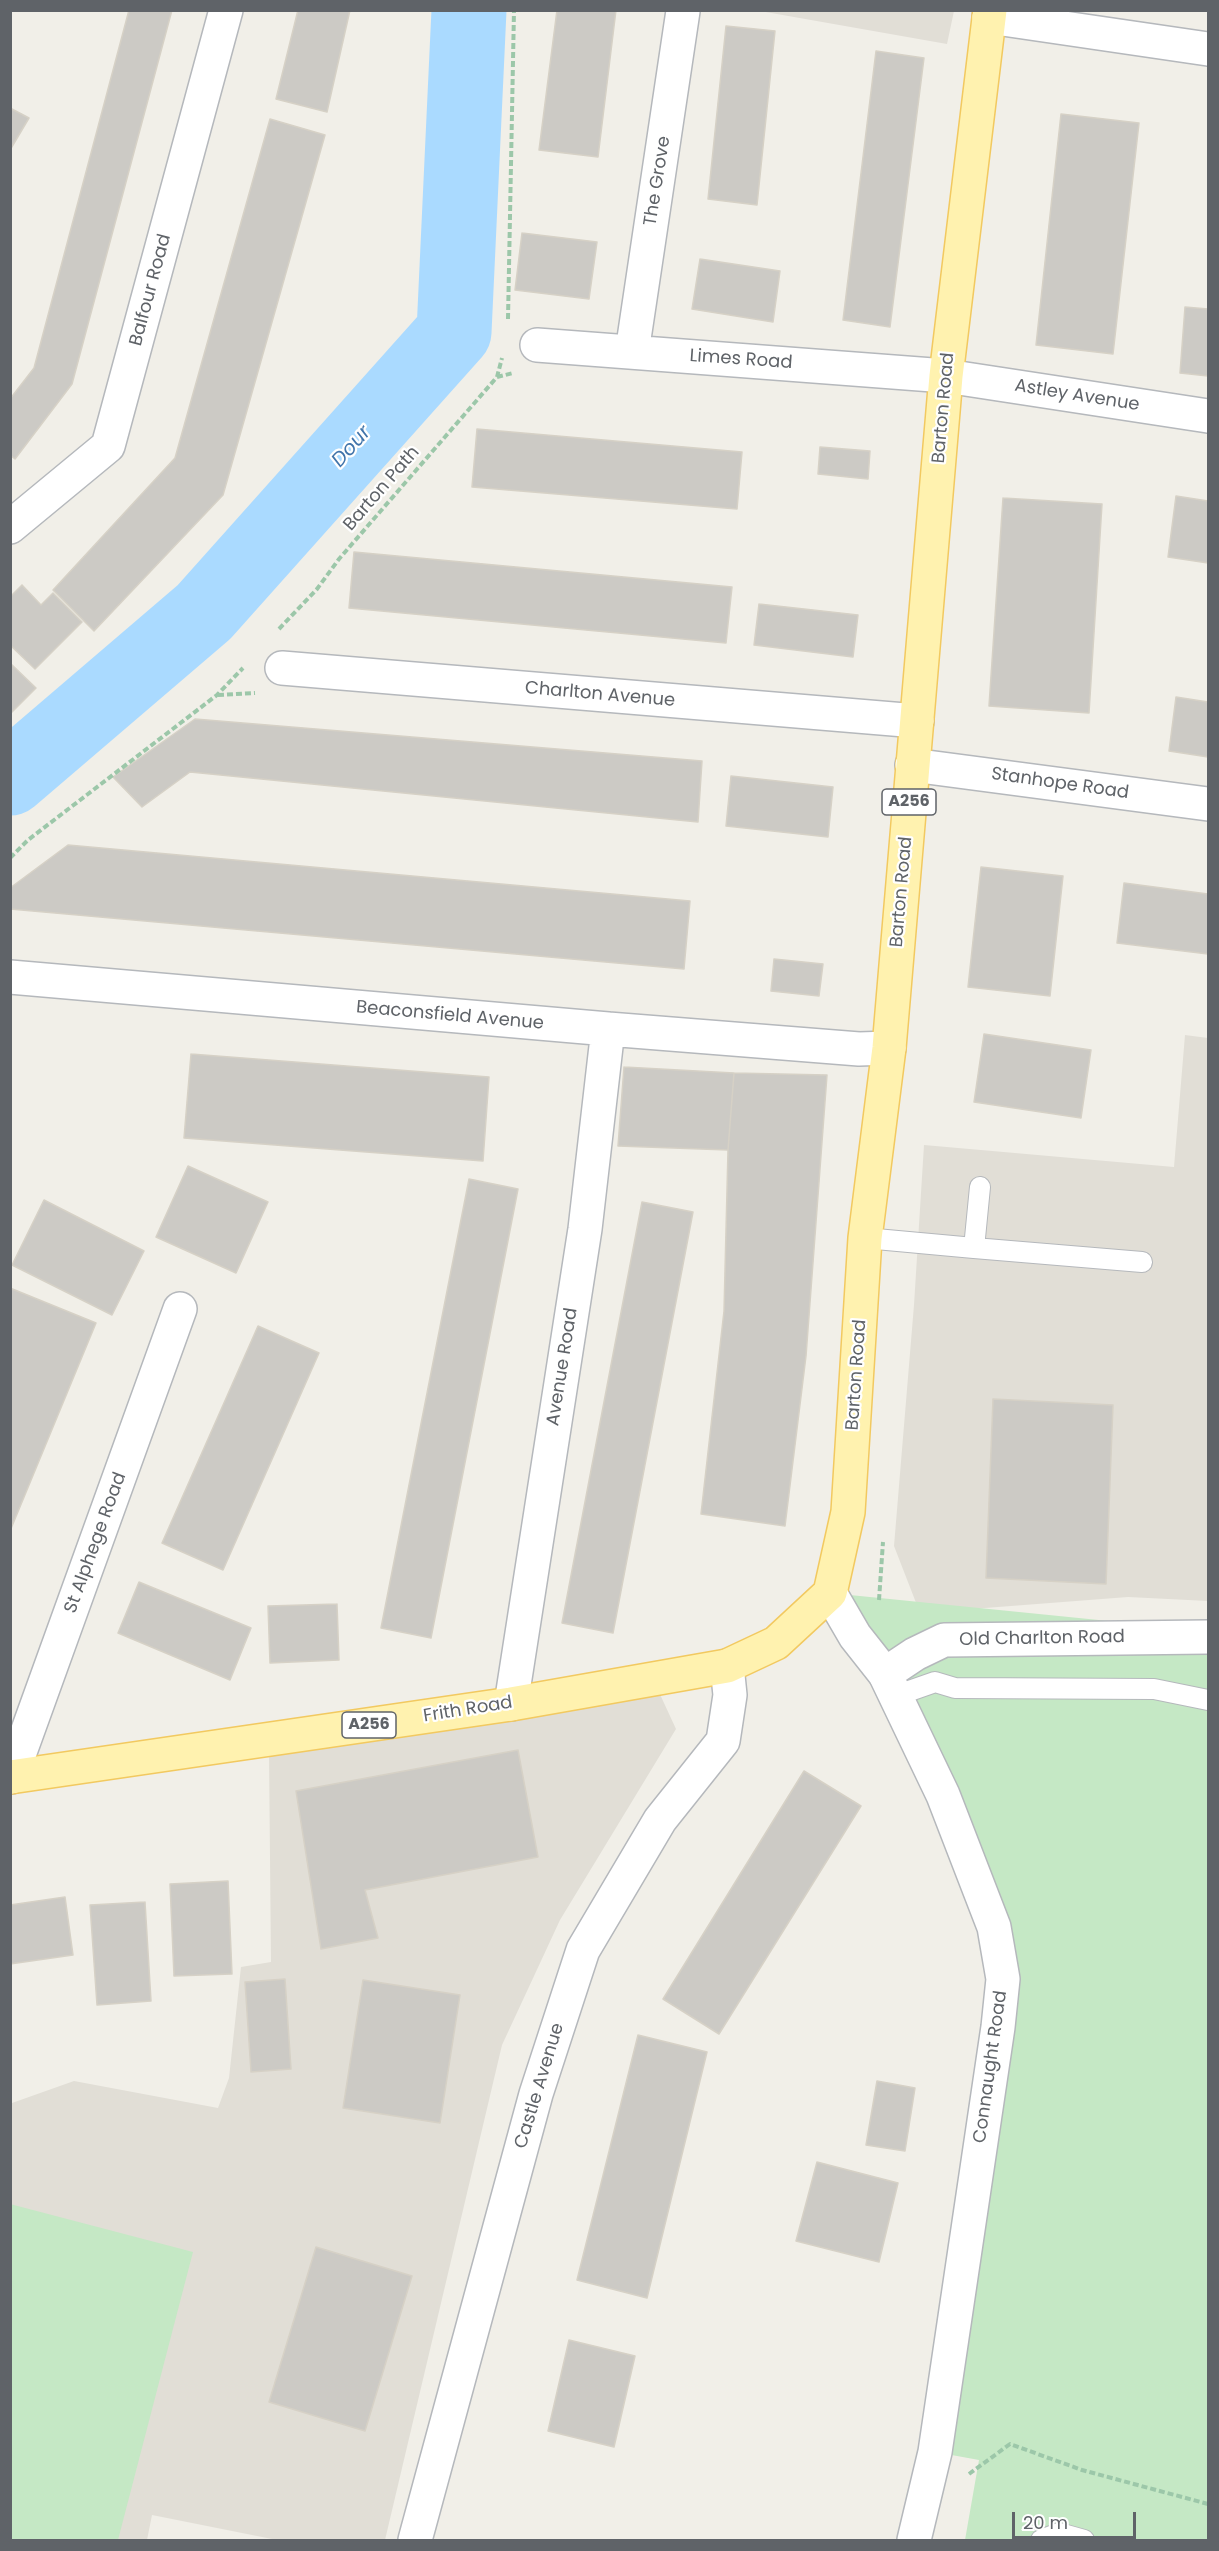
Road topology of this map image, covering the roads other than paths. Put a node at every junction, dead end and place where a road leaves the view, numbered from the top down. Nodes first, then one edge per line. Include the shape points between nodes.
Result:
1 (226, 10) edge
2 (684, 11) edge
3 (990, 14) edge
4 (1209, 49) edge
5 (537, 345) dead end
6 (632, 352) junction
7 (946, 376) junction
8 (1209, 416) edge
9 (10, 527) edge
10 (282, 668) dead end
11 (917, 721) junction
12 (912, 765) junction
13 (1209, 804) edge
14 (10, 977) edge
15 (608, 1029) junction
16 (889, 1048) junction
17 (980, 1187) dead end
18 (865, 1238) junction
19 (974, 1248) junction
20 (1142, 1262) dead end
21 (180, 1309) dead end
22 (831, 1593) junction
23 (1209, 1636) edge
24 (726, 1666) junction
25 (890, 1685) junction
26 (1209, 1700) edge
27 (511, 1704) junction
28 (11, 1777) edge
29 (415, 2541) edge
30 (914, 2541) edge
31 (1041, 2541) edge
32 (1084, 2541) edge

1 - 9 street, Balfour Road via 108,446
2 - 6 street, The Grove
3 - 4 street
3 - 7 main road, Barton Road / A256
5 - 6 street, Limes Road
6 - 7 street, Limes Road
7 - 8 street, Astley Avenue
7 - 11 main road, Barton Road / A256
10 - 11 street, Charlton Avenue
11 - 12 main road, Barton Road / A256
12 - 13 street, Stanhope Road
12 - 16 main road, Barton Road / A256
14 - 15 street, Beaconsfield Avenue
15 - 16 street, Beaconsfield Avenue via 859,1049
15 - 27 street, Avenue Road via 585,1228
16 - 18 main road, Barton Road / A256
17 - 19 lane
18 - 19 lane
18 - 22 main road, Barton Road / A256 via 848,1512
19 - 20 lane
21 - 28 street, St Alphege Road
22 - 24 main road, Frith Road / A256 via 776,1643
22 - 25 street, Connaught Road via 855,1636
23 - 25 street, Old Charlton Road via 944,1640 915,1654
24 - 27 main road, Frith Road / A256
24 - 29 street, Castle Avenue via 729,1695 723,1741 660,1820 583,1950 536,2094
25 - 26 lane via 935,1682 955,1688 1155,1689
25 - 30 street, Connaught Road via 943,1795 994,1927 1003,1978 935,2452
27 - 28 main road, Frith Road / A256
31 - 32 lane via 1059,2533

